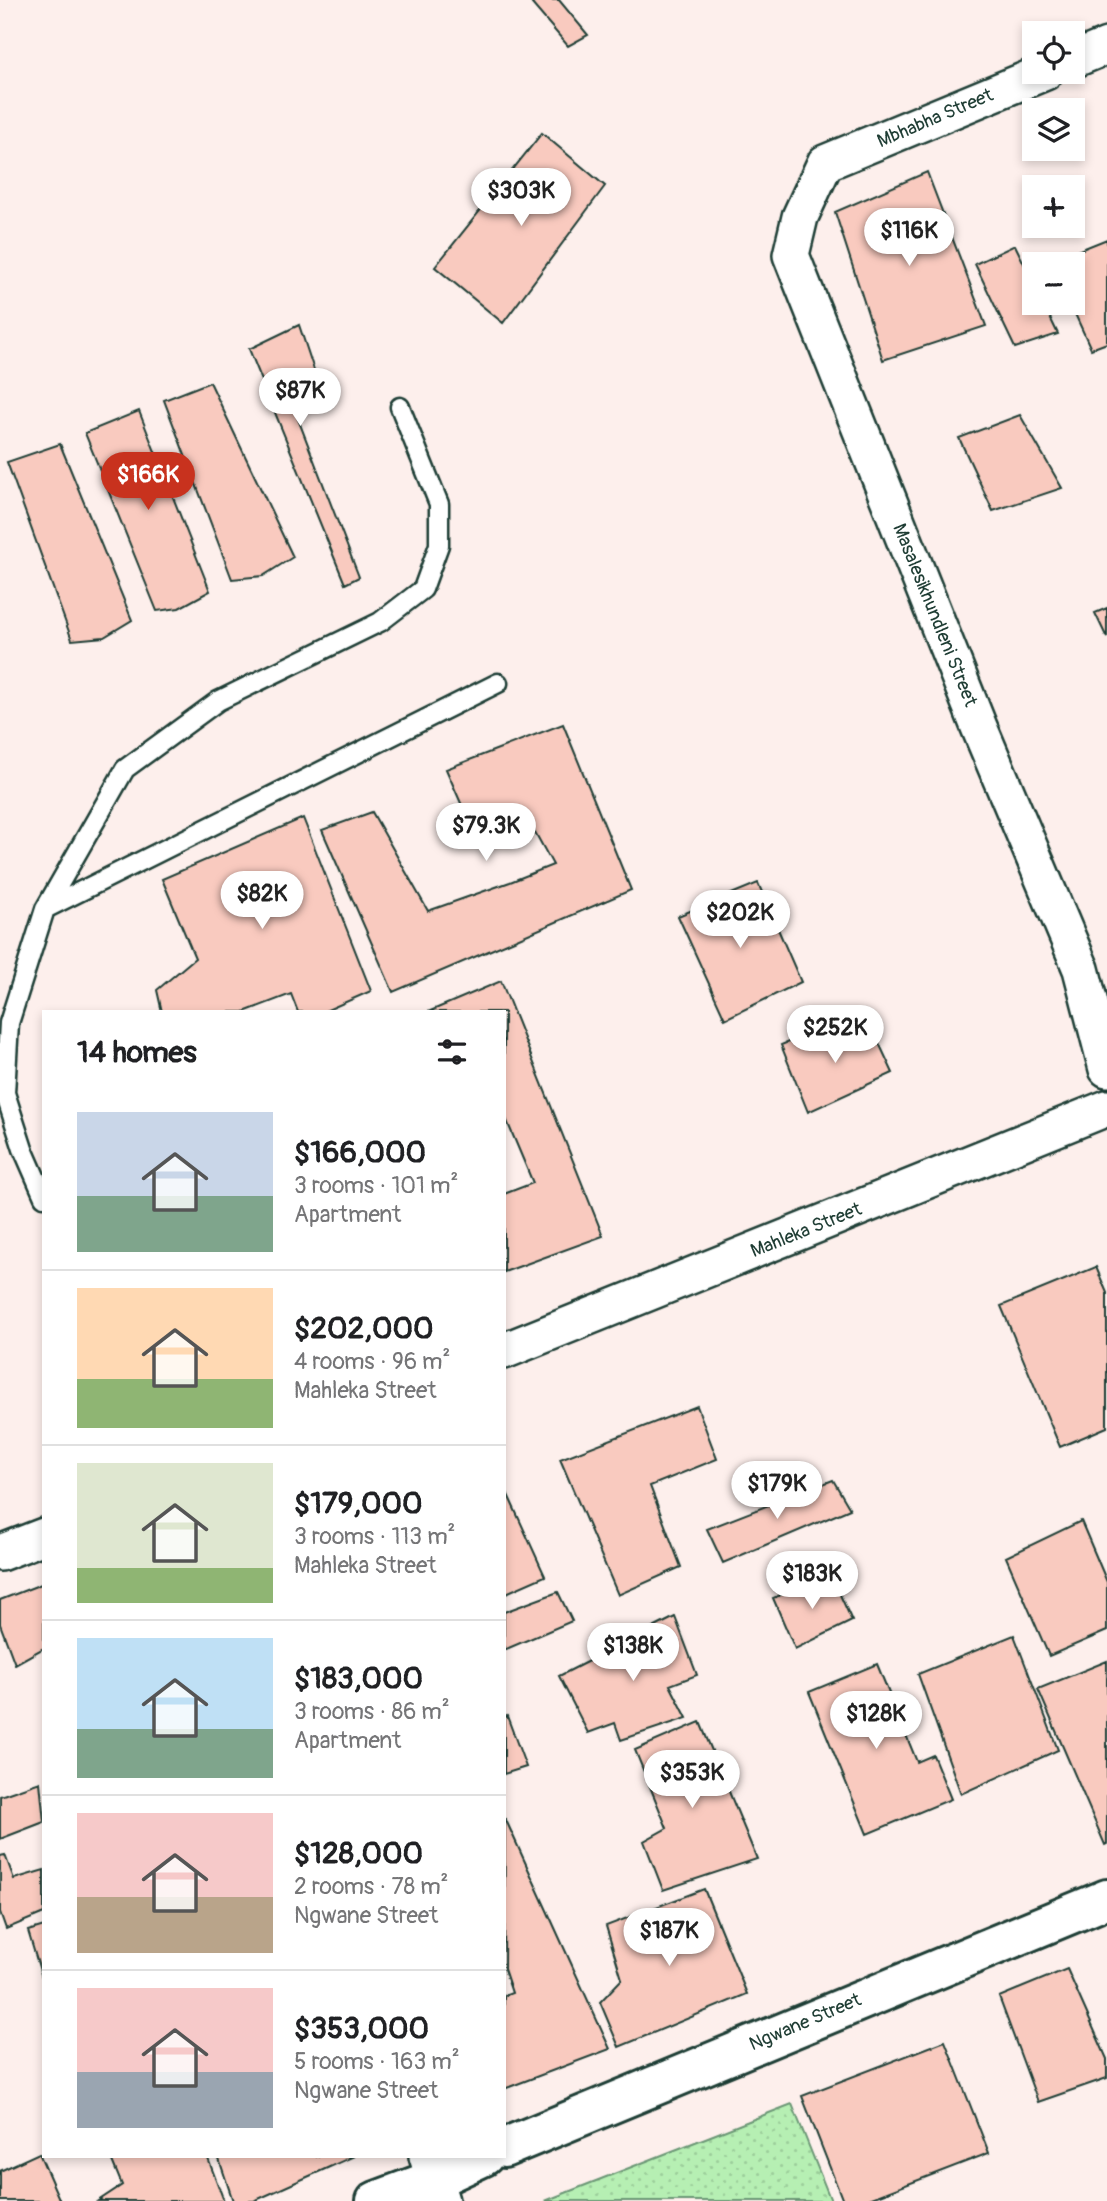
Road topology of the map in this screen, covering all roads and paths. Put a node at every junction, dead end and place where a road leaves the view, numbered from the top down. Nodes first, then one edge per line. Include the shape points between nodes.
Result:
1 (1107, 46) edge
2 (1085, 55) edge
3 (1022, 82) edge
4 (825, 163) joint
5 (400, 407) dead end
6 (498, 682) dead end
7 (45, 909) junction
8 (1094, 964) edge
9 (1107, 1069) edge
10 (1107, 1108) edge
11 (42, 1192) edge
12 (506, 1350) edge
13 (42, 1536) edge
14 (0, 1553) edge
15 (1107, 1899) edge
16 (506, 2147) edge
17 (480, 2158) edge
18 (435, 2179) edge
19 (376, 2201) edge

1 - 2 street
3 - 4 street, Mbhabha Street
4 - 8 street, Masalesikhundleni Street via 800,217 791,255 979,727
5 - 7 lane via 439,504 439,545 423,589 380,622 218,701 125,769
6 - 7 lane
7 - 11 lane via 9,1023 5,1093
8 - 9 street, Masalesikhundleni Street
10 - 12 street, Mahleka Street
13 - 14 street
15 - 16 main road, Ngwane Street
17 - 18 main road
18 - 19 main road

